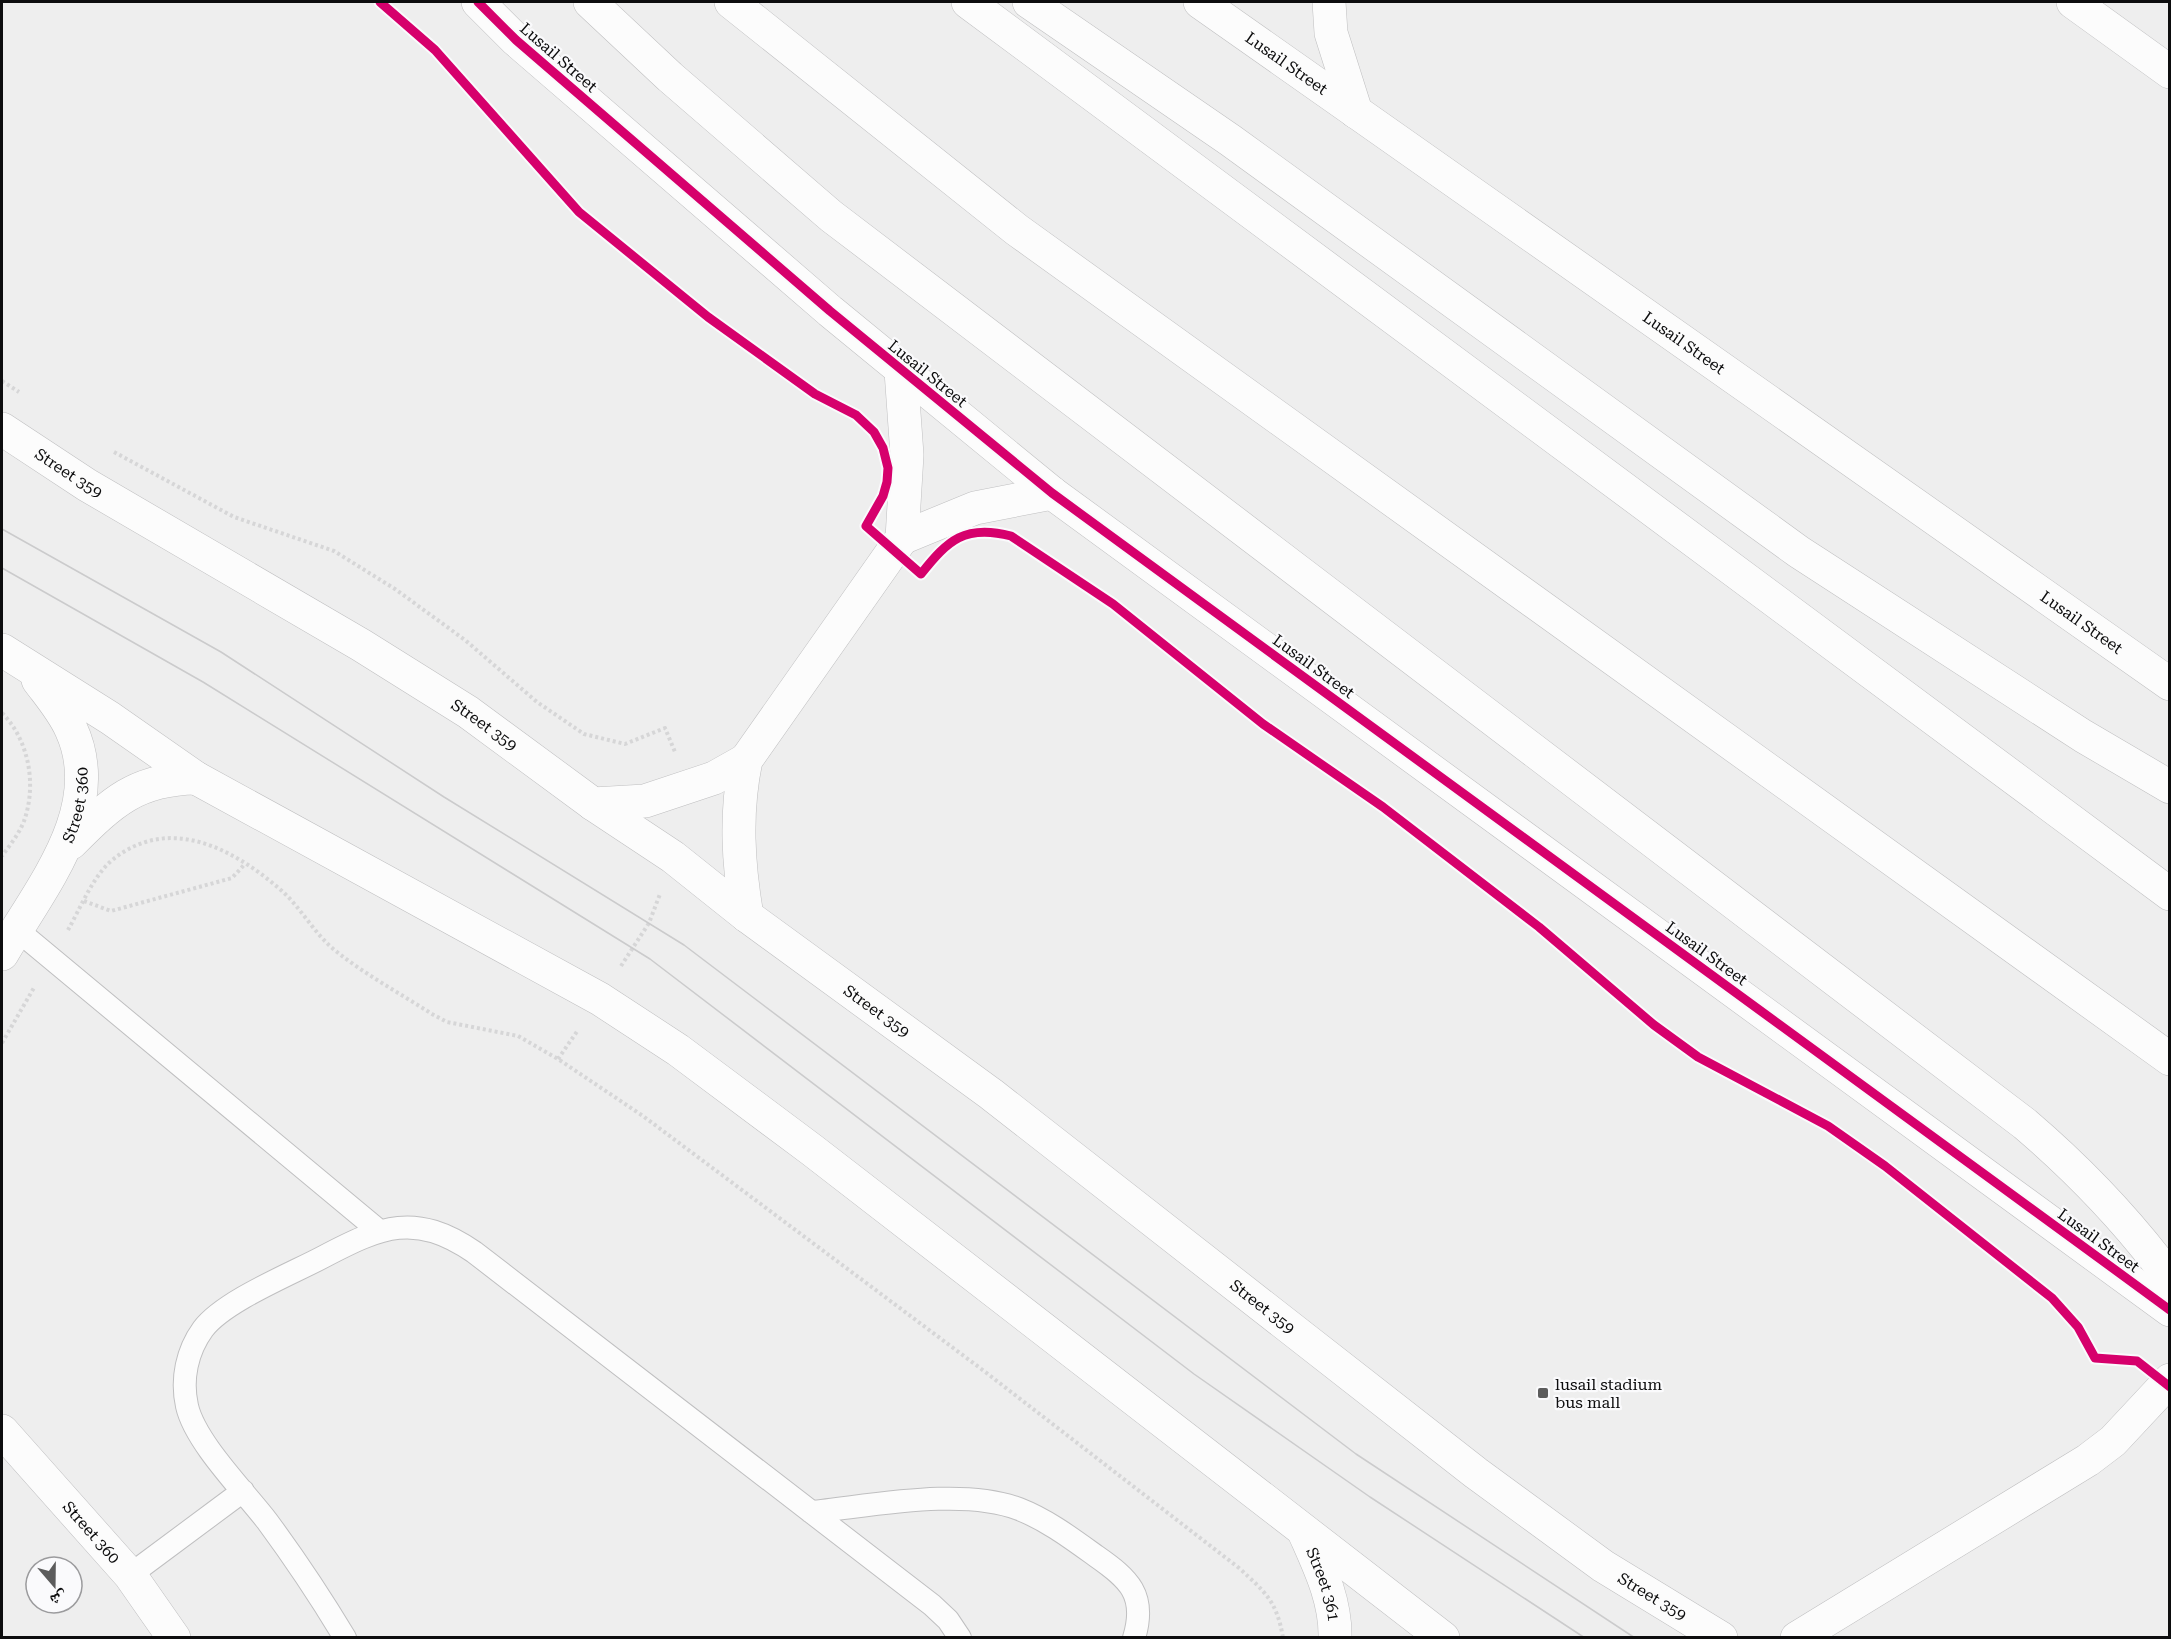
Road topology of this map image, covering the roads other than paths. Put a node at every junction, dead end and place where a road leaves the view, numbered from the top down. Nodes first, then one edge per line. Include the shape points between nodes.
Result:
1 (478, 2) edge
2 (590, 2) edge
3 (731, 2) edge
4 (968, 2) edge
5 (1029, 2) edge
6 (1200, 2) edge
7 (1329, 2) edge
8 (2073, 2) edge
9 (2169, 72) edge
10 (1356, 112) junction
11 (901, 371) junction
12 (2, 429) edge
13 (1052, 493) junction
14 (902, 538) junction
15 (15, 658) edge
16 (2169, 684) edge
17 (746, 760) junction
18 (196, 778) junction
19 (2169, 787) edge
20 (594, 804) junction
21 (63, 850) junction
22 (2169, 894) edge
23 (747, 916) junction
24 (9, 942) edge
25 (2169, 1059) edge
26 (378, 1230) junction
27 (2169, 1278) edge
28 (2169, 1310) edge
29 (2169, 1380) edge
30 (2, 1431) edge
31 (243, 1491) junction
32 (811, 1512) junction
33 (1303, 1531) junction
34 (130, 1575) junction
35 (174, 1638) edge
36 (345, 1638) edge
37 (960, 1638) edge
38 (1134, 1638) edge
39 (1335, 1638) edge
40 (1443, 1638) edge
41 (1721, 1638) edge
42 (1797, 1638) edge

1 - 11 main road, Lusail Street via 516,40
2 - 27 main road via 831,216 2025,1124 2111,1204
3 - 25 main road via 1017,230
4 - 22 main road
5 - 19 main road via 1230,140 1799,552 2083,736
6 - 10 main road, Lusail Street
7 - 10 main road via 1331,33
8 - 9 main road
10 - 16 main road, Lusail Street
11 - 13 main road, Lusail Street
11 - 14 main road via 907,455
12 - 20 main road, Street 359 via 87,485 468,712
13 - 14 main road via 975,508
13 - 28 main road, Lusail Street
14 - 17 main road
15 - 18 main road
15 - 21 main road, Street 360 via 61,711 78,747 81,802
17 - 20 main road via 689,788 645,801
17 - 23 main road via 738,821 739,869
18 - 21 main road, Street 360 via 170,778 142,786 103,810
18 - 33 main road via 600,999 678,1050
20 - 23 main road, Street 359 via 673,857
21 - 24 main road, Street 360
23 - 41 main road, Street 359 via 991,1094 1485,1480 1603,1566
24 - 26 lane via 51,959
26 - 31 lane via 236,1304 204,1328 194,1345 185,1374 187,1407 195,1428
26 - 32 lane via 404,1226 429,1229 453,1238
29 - 42 main road via 2113,1441 2088,1460
30 - 34 main road, Street 360
31 - 34 lane
31 - 36 lane via 323,1601
32 - 37 lane via 932,1605
32 - 38 lane via 954,1498 986,1500 1016,1508 1046,1521 1119,1572 1138,1603 1139,1621
33 - 39 main road, Street 361 via 1327,1588
33 - 40 main road
34 - 35 main road, Street 360

